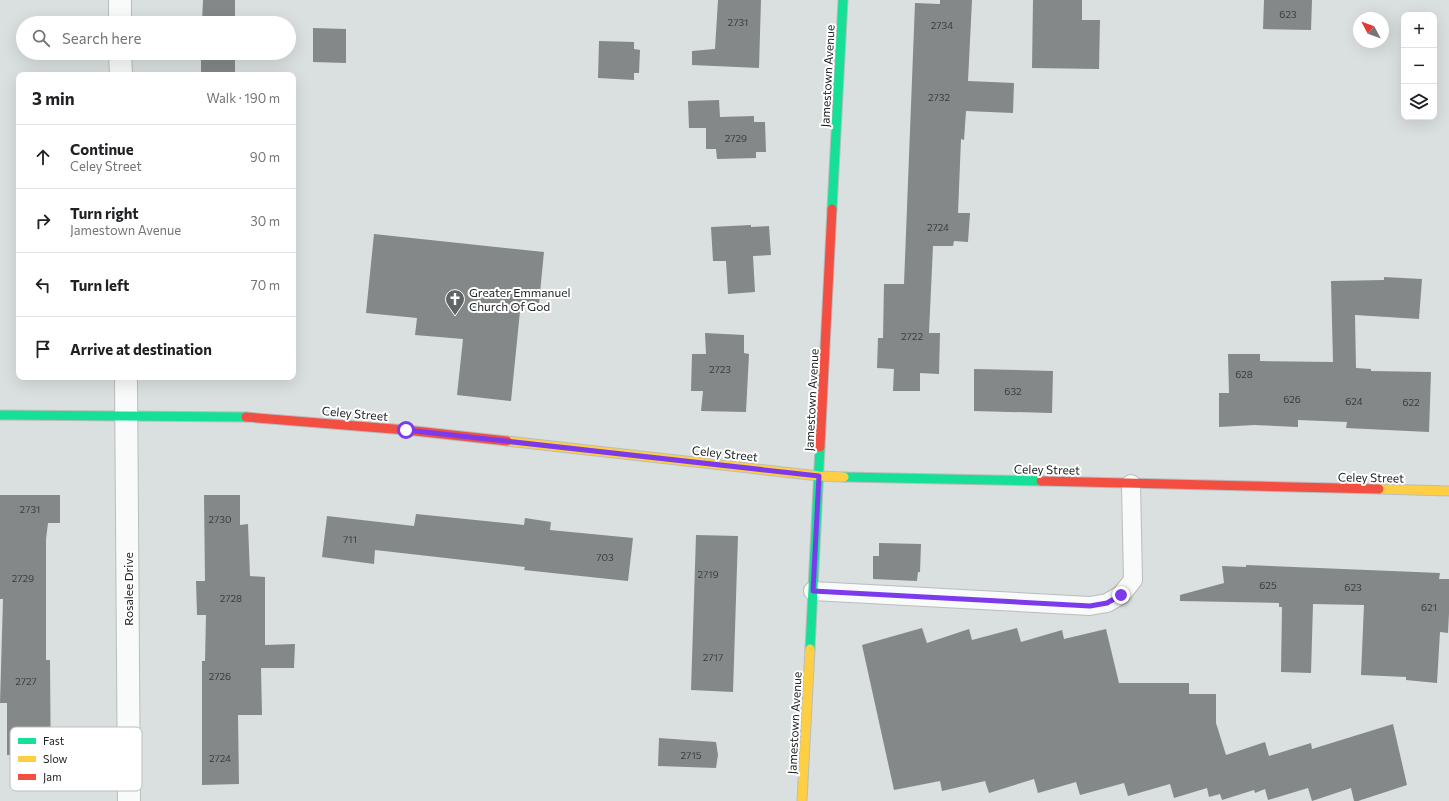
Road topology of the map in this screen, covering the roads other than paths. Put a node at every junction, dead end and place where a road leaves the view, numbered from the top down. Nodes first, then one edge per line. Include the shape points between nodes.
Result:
1 (120, 0) edge
2 (843, 0) edge
3 (120, 16) edge
4 (120, 60) edge
5 (121, 72) edge
6 (126, 380) edge
7 (0, 415) edge
8 (126, 415) junction
9 (819, 476) junction
10 (1130, 484) junction
11 (1449, 491) edge
12 (813, 591) junction
13 (128, 727) edge
14 (129, 791) edge
15 (129, 801) edge
16 (802, 801) edge

1 - 3 street
2 - 9 street, Jamestown Avenue
4 - 5 street
6 - 8 street, Rosalee Drive
7 - 8 street, Celey Street
8 - 9 street, Celey Street via 263,417 406,430
8 - 13 street, Rosalee Drive
9 - 10 street, Celey Street
9 - 12 street, Jamestown Avenue
10 - 11 street, Celey Street
10 - 12 lane via 1133,580 1121,595 1107,603 1090,606
12 - 16 street, Jamestown Avenue
14 - 15 street, Rosalee Drive

